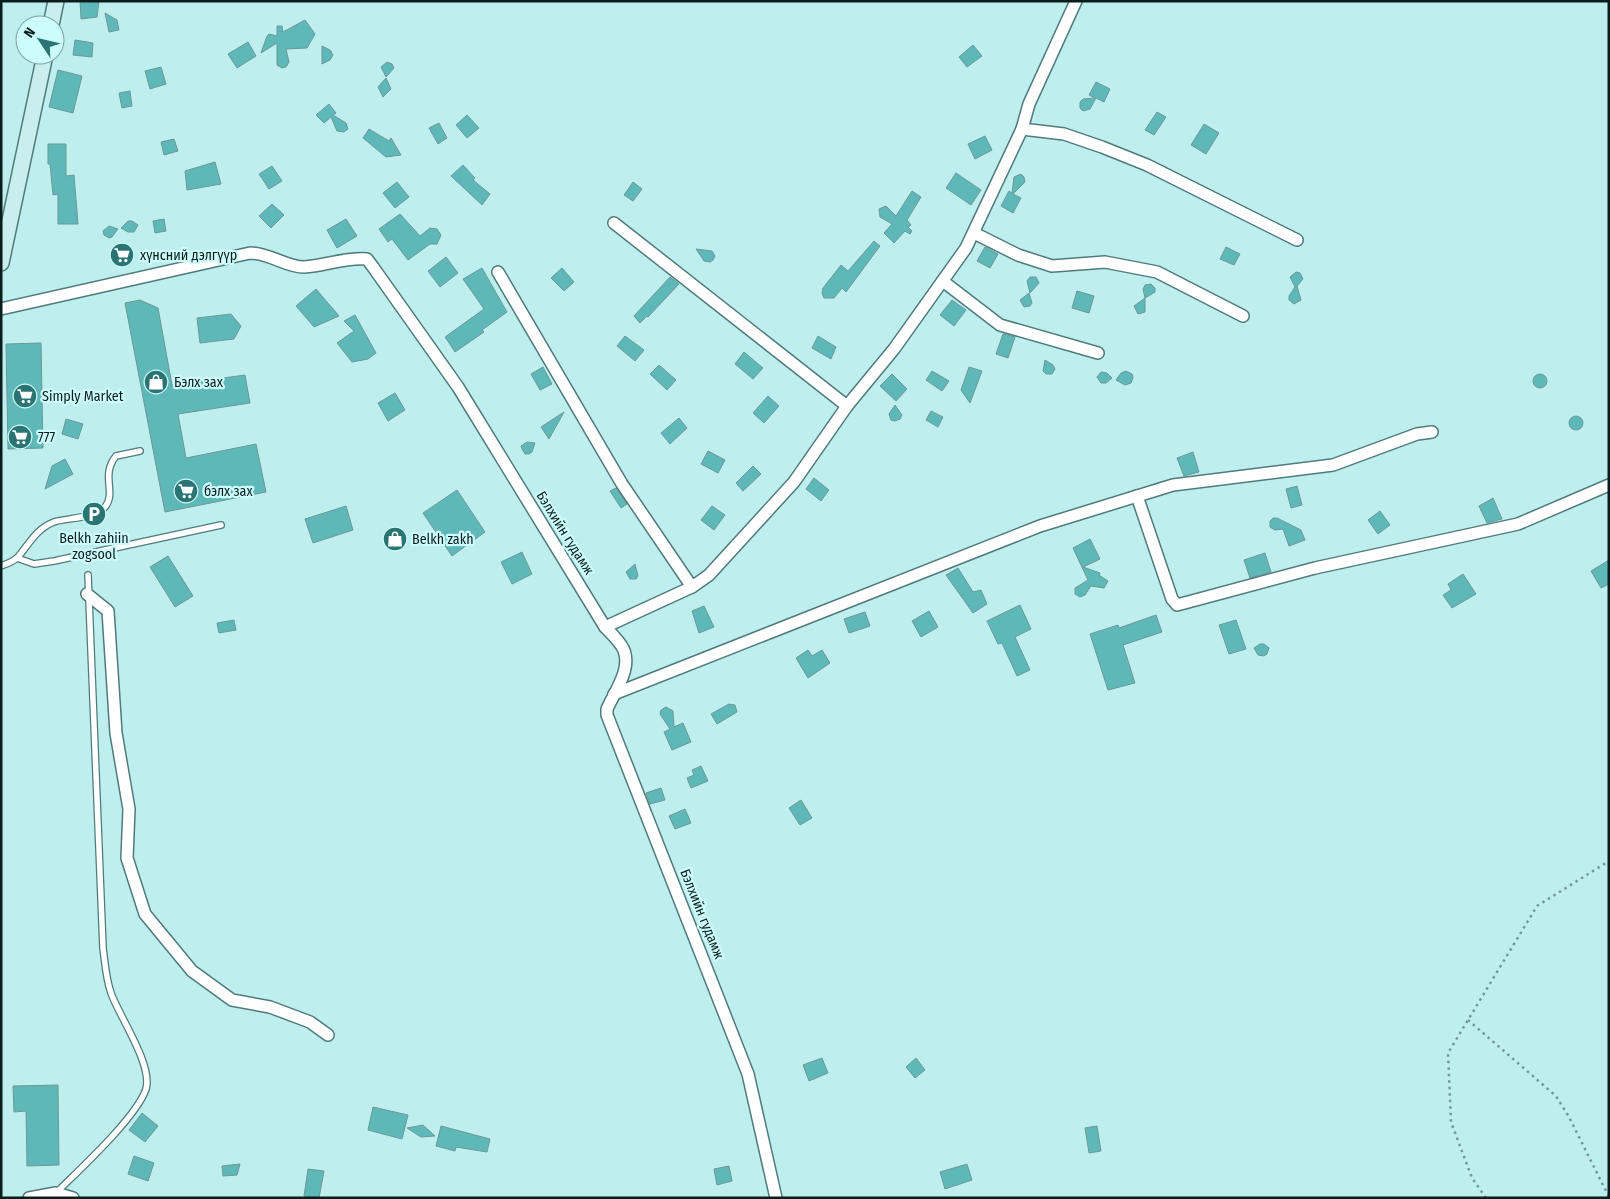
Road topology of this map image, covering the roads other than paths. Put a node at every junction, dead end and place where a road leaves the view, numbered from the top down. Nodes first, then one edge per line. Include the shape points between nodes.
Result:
1 (56, 1) edge
2 (1076, 1) edge
3 (53, 15) edge
4 (43, 65) edge
5 (1022, 129) junction
6 (614, 223) dead end
7 (974, 233) junction
8 (1297, 240) dead end
9 (1, 262) edge
10 (498, 272) dead end
11 (944, 282) junction
12 (1, 310) edge
13 (1243, 316) dead end
14 (1098, 353) dead end
15 (847, 406) junction
16 (1432, 432) dead end
17 (140, 451) dead end
18 (1609, 485) edge
19 (1137, 496) junction
20 (220, 525) dead end
21 (17, 558) junction
22 (1, 566) edge
23 (88, 575) dead end
24 (692, 587) junction
25 (87, 594) junction
26 (606, 627) junction
27 (614, 694) junction
28 (328, 1035) dead end
29 (56, 1193) junction
30 (29, 1198) edge
31 (73, 1198) edge
32 (776, 1198) edge

1 - 3 main road
2 - 5 street via 1029,104
4 - 9 main road
5 - 7 street
5 - 8 street via 1064,134 1147,165
6 - 15 street
7 - 11 street
7 - 13 street via 1018,255 1052,266 1105,262 1157,272
10 - 24 street via 622,484
11 - 14 street via 1000,325
11 - 15 street
12 - 26 street, Бэлхийн гудамж via 250,253 264,253 302,267 353,258 366,259 458,387
15 - 24 street via 794,482 710,575
16 - 19 street via 1417,434 1333,465 1173,485
17 - 21 lane via 116,456 110,464 107,473 110,496 105,507 98,513 54,522 42,528
18 - 19 street via 1518,524 1315,568 1177,605 1172,599
19 - 27 street via 1040,526
20 - 21 lane via 34,564
21 - 22 lane
23 - 25 lane
24 - 26 street
25 - 28 street via 108,611 116,733 129,810 127,858 145,914 192,971 232,1000 278,1010 310,1022
25 - 29 lane via 106,967 112,993 144,1067 146,1088 139,1102 105,1144
26 - 27 street, Бэлхийн гудамж via 623,647 626,660
27 - 32 street, Бэлхийн гудамж via 607,715 748,1074
29 - 30 street
29 - 31 street

